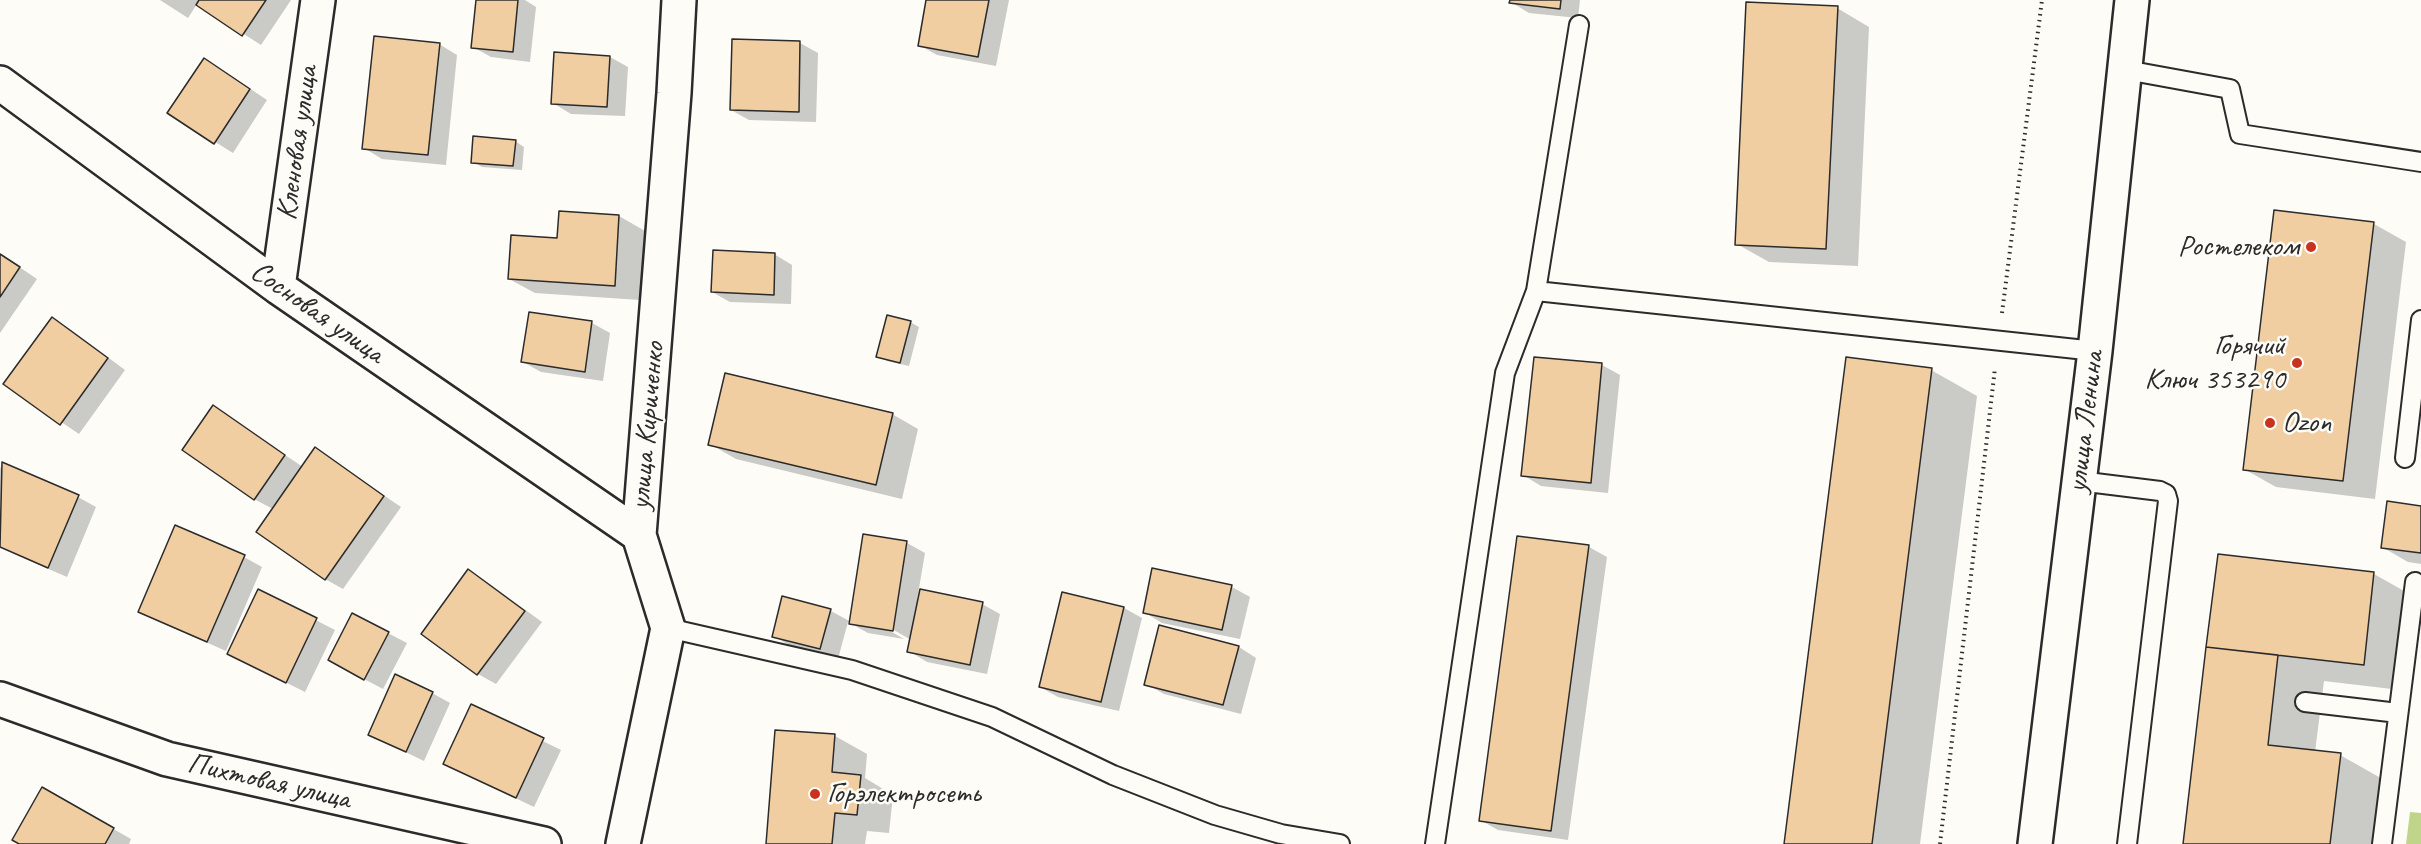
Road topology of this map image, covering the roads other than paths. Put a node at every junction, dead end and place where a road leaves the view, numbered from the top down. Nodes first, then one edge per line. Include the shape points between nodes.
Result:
1 (318, 0) edge
2 (679, 0) edge
3 (2133, 0) edge
4 (1579, 25) dead end
5 (2126, 70) junction
6 (0, 83) edge
7 (2421, 162) edge
8 (278, 287) junction
9 (1536, 291) junction
10 (2421, 320) edge
11 (2095, 351) junction
12 (2405, 458) dead end
13 (2079, 481) junction
14 (639, 535) junction
15 (2415, 582) dead end
16 (668, 628) junction
17 (0, 699) edge
18 (2305, 702) dead end
19 (2398, 713) junction
20 (544, 844) edge
21 (623, 844) edge
22 (1340, 844) edge
23 (1435, 844) edge
24 (2035, 844) edge
25 (2127, 844) edge
26 (2382, 844) edge

1 - 8 street, Кленовая улица
2 - 14 street, улица Кириченко
3 - 5 street, улица Ленина
4 - 9 lane
5 - 7 lane via 2230,89 2240,134
5 - 11 street, улица Ленина
6 - 8 street, Сосновая улица
8 - 14 street, Сосновая улица
9 - 11 lane
9 - 23 lane via 1505,373
10 - 12 lane
11 - 13 street, улица Ленина
13 - 24 street, улица Ленина
13 - 25 lane via 2160,491 2168,501
14 - 16 street, улица Кириченко
15 - 19 lane
16 - 21 street, улица Кириченко
16 - 22 lane via 852,670 992,717 1113,775 1215,815 1281,834
17 - 20 street, Пихтовая улица via 167,759
18 - 19 lane
19 - 26 lane

